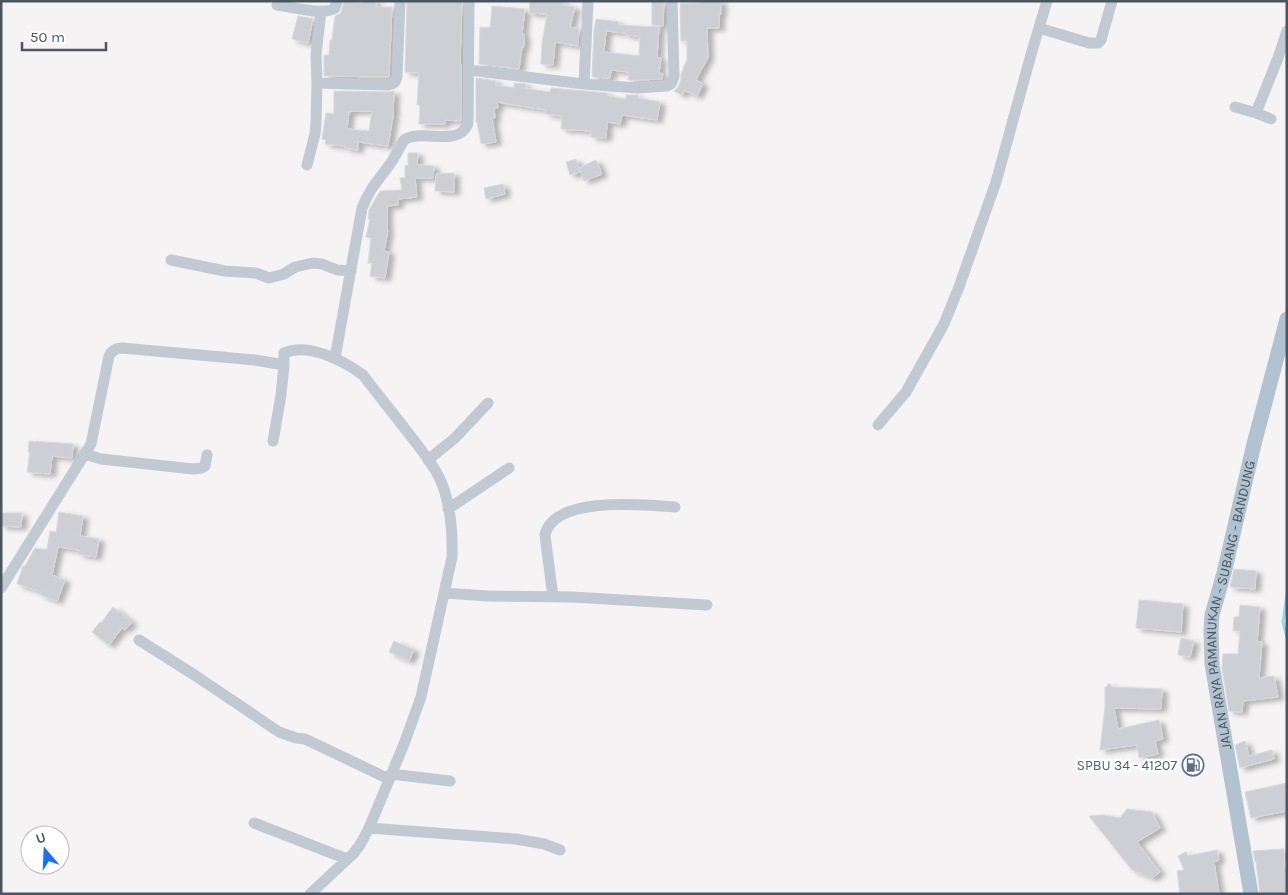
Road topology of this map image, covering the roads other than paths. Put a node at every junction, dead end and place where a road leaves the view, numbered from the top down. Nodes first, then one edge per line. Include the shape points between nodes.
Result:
1 (337, 1) edge
2 (400, 1) edge
3 (469, 1) edge
4 (588, 1) edge
5 (672, 1) edge
6 (1047, 1) edge
7 (1112, 1) edge
8 (277, 5) dead end
9 (321, 11) junction
10 (1039, 28) junction
11 (1287, 31) edge
12 (469, 70) junction
13 (317, 83) junction
14 (584, 84) junction
15 (1235, 107) dead end
16 (1256, 113) junction
17 (1271, 119) dead end
18 (307, 165) dead end
19 (171, 260) dead end
20 (351, 271) junction
21 (1287, 319) edge
22 (335, 358) junction
23 (284, 365) junction
24 (488, 403) dead end
25 (878, 425) dead end
26 (273, 441) dead end
27 (85, 454) junction
28 (207, 455) dead end
29 (428, 460) junction
30 (509, 468) dead end
31 (675, 507) dead end
32 (448, 509) junction
33 (1, 588) edge
34 (445, 593) junction
35 (553, 597) junction
36 (707, 604) dead end
37 (139, 640) dead end
38 (390, 776) junction
39 (450, 781) dead end
40 (254, 823) dead end
41 (369, 828) junction
42 (560, 850) dead end
43 (347, 859) junction
44 (310, 894) edge
45 (1251, 894) edge

1 - 9 street via 333,10
2 - 13 street via 397,76 392,85
3 - 12 street
4 - 14 street
5 - 14 street via 674,78 671,84 638,88
6 - 10 street
7 - 10 street via 1098,43
8 - 9 street
9 - 13 street via 316,55
10 - 25 street via 996,182 944,324 906,392
11 - 16 street
12 - 14 street
12 - 20 street via 466,128 443,137 413,136 404,140 366,197
13 - 18 street via 315,134
15 - 16 street
16 - 17 street
19 - 20 street via 225,271 256,273 269,278 313,263
20 - 22 street
21 - 45 main road, JALAN RAYA PAMANUKAN - SUBANG - BANDUNG via 1210,631 1212,664
22 - 23 street via 294,350 284,353
22 - 29 street via 362,375
23 - 26 street
23 - 27 street via 118,348 110,356 93,437
24 - 29 street via 455,438
27 - 28 street via 101,459 193,470 205,466
27 - 33 street
29 - 32 street via 439,478
30 - 32 street
31 - 35 street via 605,505 582,508 558,518 546,529 545,535
32 - 34 street via 453,542
34 - 35 street
34 - 38 street via 421,697
35 - 36 street
37 - 38 street via 279,732 305,739
38 - 39 street
38 - 41 street
40 - 43 street
41 - 42 street via 516,839
41 - 43 street
43 - 44 street

